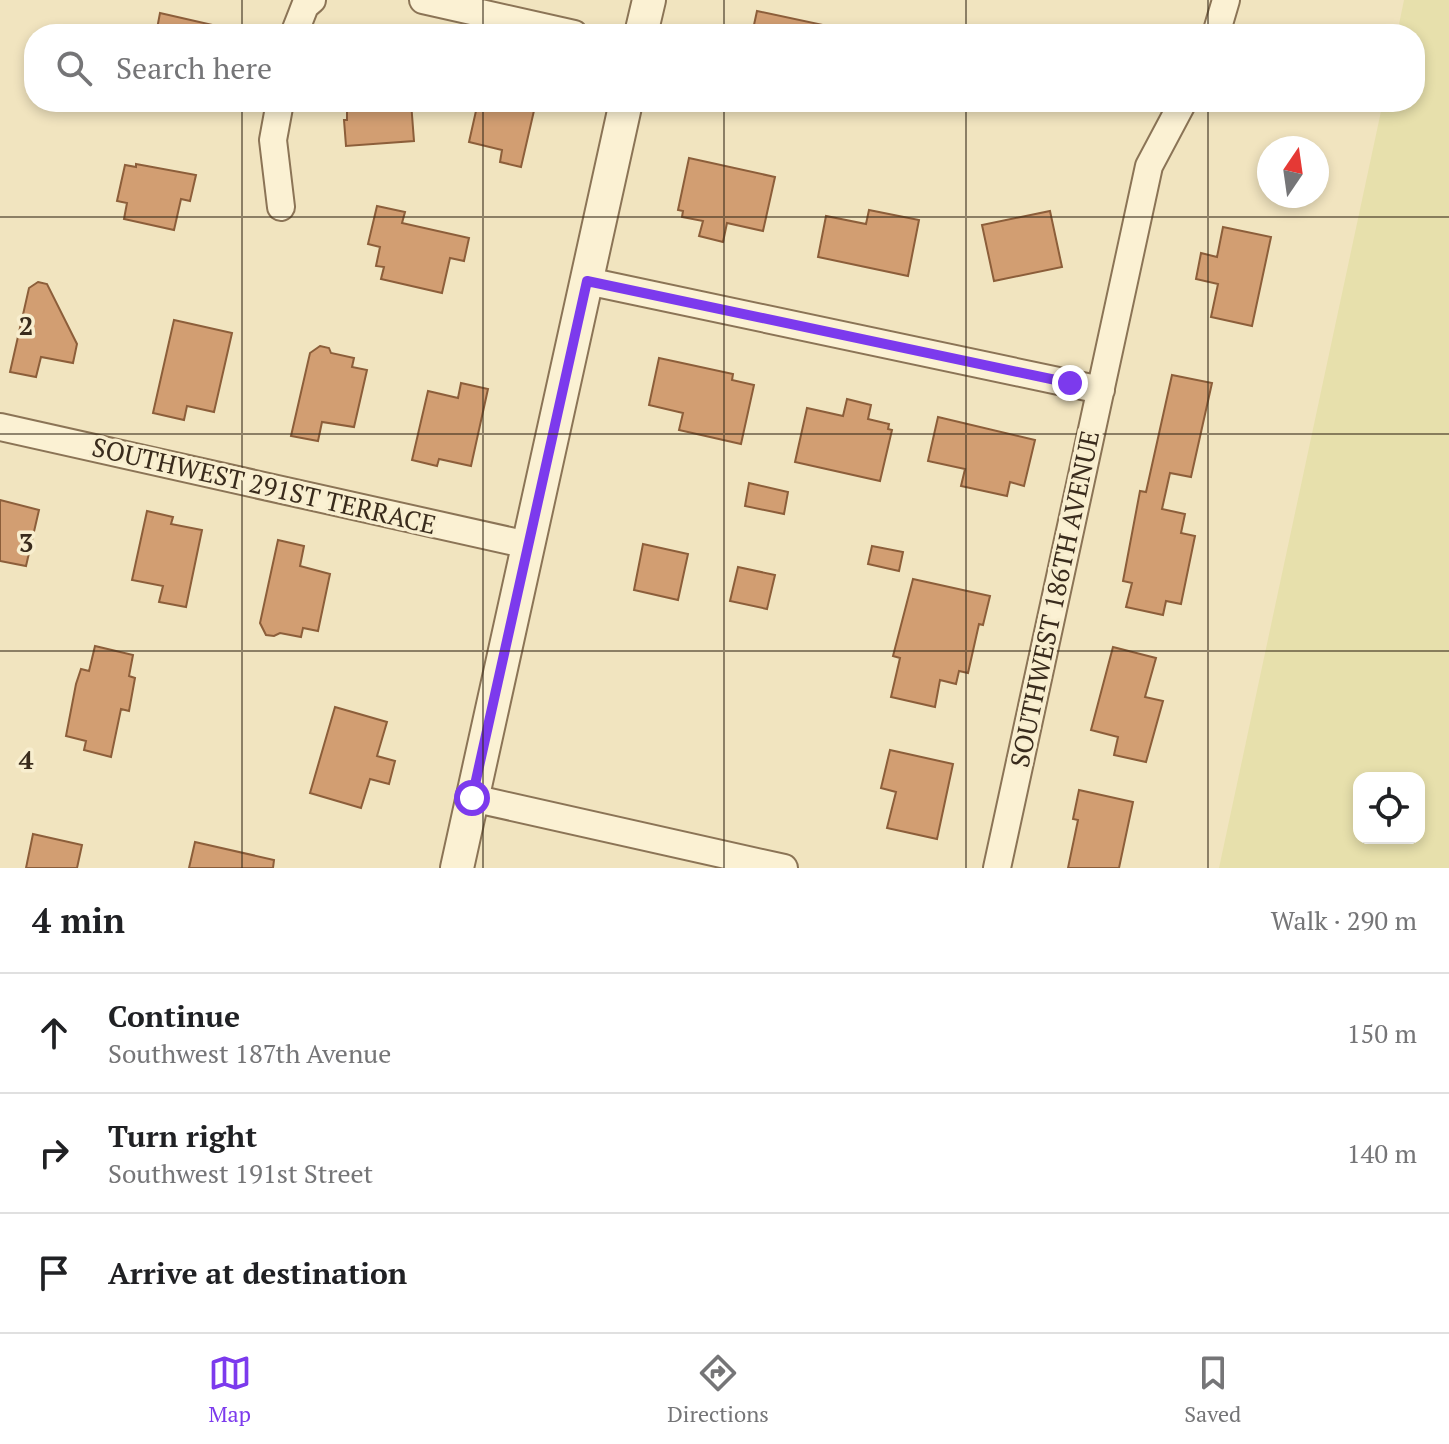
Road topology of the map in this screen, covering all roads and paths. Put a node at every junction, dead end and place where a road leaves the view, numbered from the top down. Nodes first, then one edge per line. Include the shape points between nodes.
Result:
1 (312, 0) edge
2 (423, 0) edge
3 (649, 0) edge
4 (1226, 0) edge
5 (298, 24) edge
6 (530, 24) edge
7 (643, 24) edge
8 (1219, 24) edge
9 (278, 112) edge
10 (624, 112) edge
11 (1178, 112) edge
12 (281, 207) dead end
13 (587, 281) junction
14 (1101, 390) junction
15 (0, 427) edge
16 (528, 545) junction
17 (472, 798) junction
18 (457, 868) edge
19 (784, 868) edge
20 (997, 868) edge

1 - 5 street
2 - 6 street
3 - 7 street
4 - 8 street
9 - 12 street via 273,140
10 - 13 street
11 - 14 street, SOUTHWEST 186TH AVENUE via 1149,166
13 - 14 street
13 - 16 street
14 - 20 street, SOUTHWEST 186TH AVENUE
15 - 16 street, SOUTHWEST 291ST TERRACE
16 - 17 street
17 - 18 street
17 - 19 street

